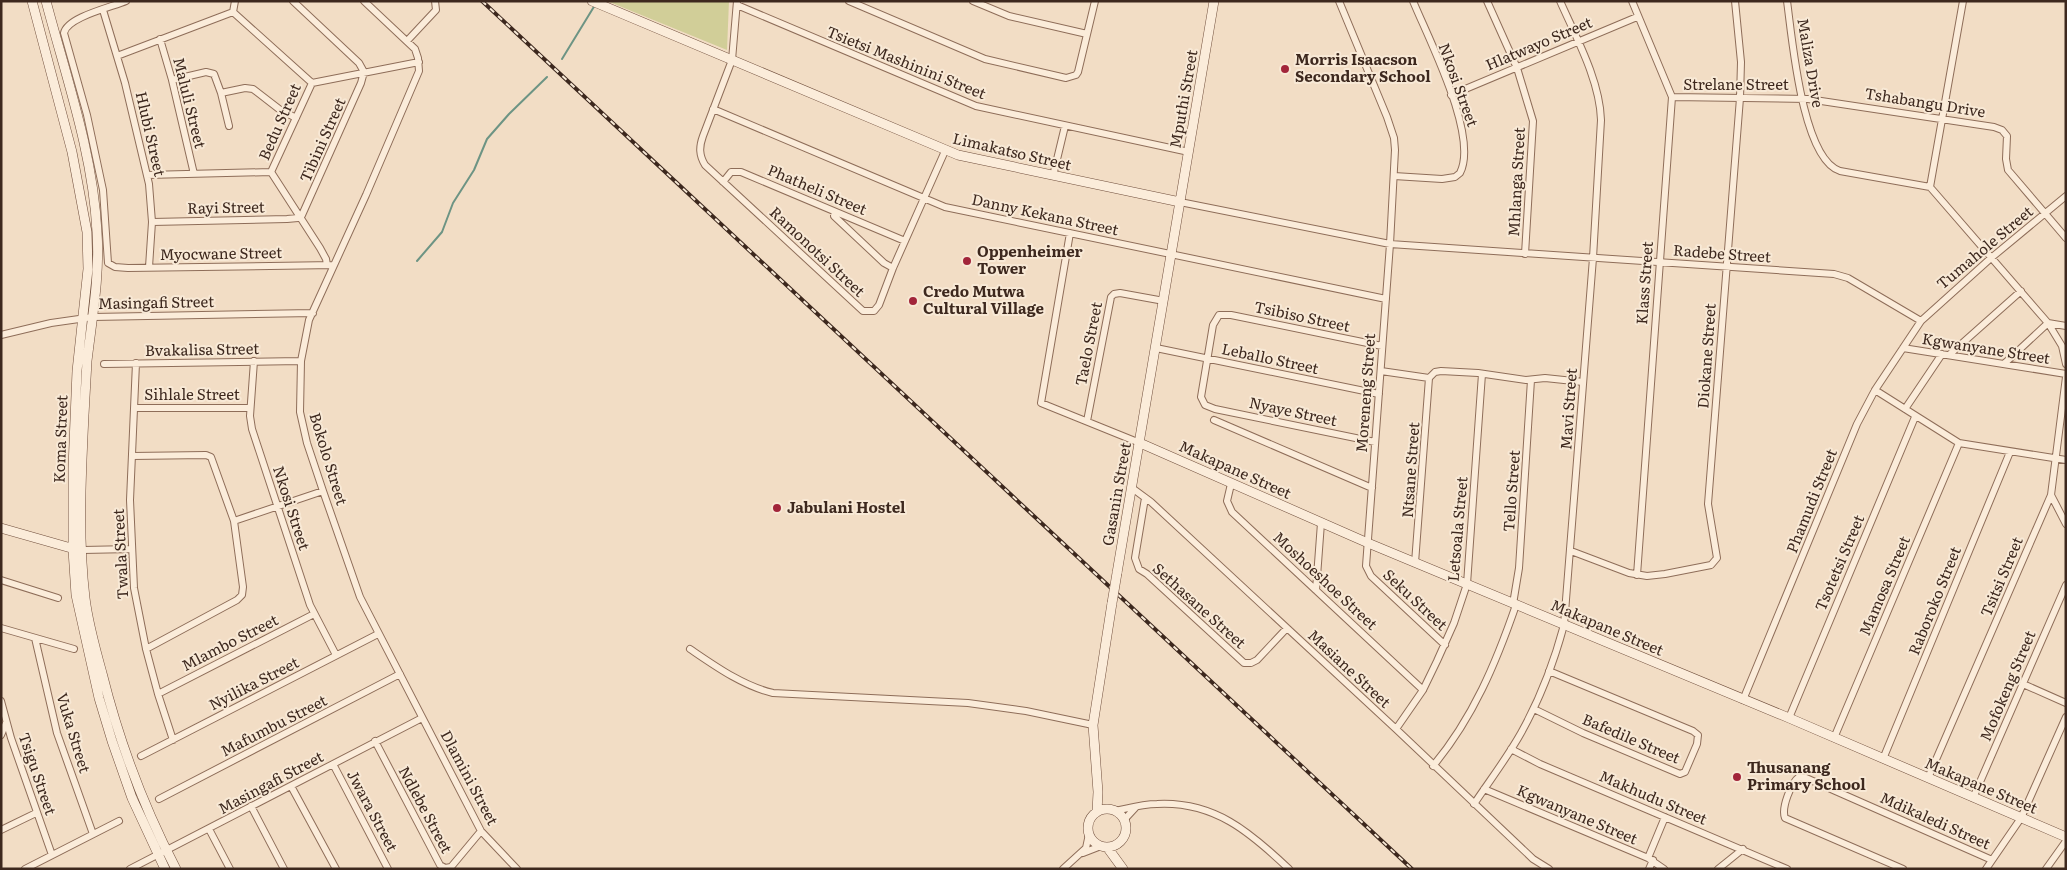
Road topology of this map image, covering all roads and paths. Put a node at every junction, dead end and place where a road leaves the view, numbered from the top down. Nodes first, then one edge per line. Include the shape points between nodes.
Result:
1 (32, 1) edge
2 (46, 1) edge
3 (126, 1) edge
4 (235, 1) edge
5 (293, 1) edge
6 (364, 1) edge
7 (435, 1) edge
8 (849, 1) edge
9 (973, 1) edge
10 (1095, 1) edge
11 (1214, 1) edge
12 (1338, 1) edge
13 (1413, 1) edge
14 (1488, 1) edge
15 (1560, 1) edge
16 (1632, 1) edge
17 (1736, 1) edge
18 (1787, 1) edge
19 (1962, 1) edge
20 (595, 2) edge
21 (737, 3) edge
22 (103, 10) junction
23 (233, 12) junction
24 (1638, 17) junction
25 (1087, 34) junction
26 (160, 39) junction
27 (407, 41) junction
28 (1578, 41) junction
29 (117, 56) junction
30 (732, 60) junction
31 (419, 62) junction
32 (1517, 68) junction
33 (364, 72) junction
34 (172, 80) junction
35 (312, 83) junction
36 (221, 93) junction
37 (1451, 95) junction
38 (1672, 97) junction
39 (1740, 98) junction
40 (1801, 98) junction
41 (714, 109) junction
42 (296, 118) junction
43 (1942, 119) junction
44 (229, 126) dead end
45 (1065, 126) junction
46 (945, 151) junction
47 (1189, 152) junction
48 (271, 172) junction
49 (194, 174) junction
50 (147, 175) junction
51 (1053, 176) junction
52 (1394, 176) junction
53 (723, 182) junction
54 (1930, 187) junction
55 (2066, 196) edge
56 (924, 198) junction
57 (1180, 202) junction
58 (835, 212) junction
59 (2044, 215) junction
60 (300, 217) junction
61 (152, 222) junction
62 (1070, 233) junction
63 (2066, 238) edge
64 (905, 241) junction
65 (1390, 244) junction
66 (1172, 254) junction
67 (1525, 254) junction
68 (1593, 258) junction
69 (1991, 258) junction
70 (1659, 262) junction
71 (331, 265) junction
72 (149, 267) junction
73 (1727, 267) junction
74 (893, 268) junction
75 (2021, 291) junction
76 (1386, 299) junction
77 (1164, 301) junction
78 (312, 313) junction
79 (88, 318) junction
80 (1921, 321) junction
81 (2048, 323) junction
82 (2066, 326) edge
83 (1, 335) edge
84 (1382, 346) junction
85 (1156, 348) junction
86 (1903, 348) junction
87 (1946, 354) junction
88 (1207, 359) junction
89 (301, 360) junction
90 (254, 361) junction
91 (136, 363) junction
92 (2005, 363) junction
93 (104, 364) dead end
94 (2066, 364) edge
95 (1381, 371) junction
96 (1482, 374) junction
97 (2066, 375) edge
98 (1496, 377) junction
99 (1429, 378) junction
100 (1531, 380) junction
101 (1482, 382) junction
102 (1583, 382) junction
103 (1875, 390) junction
104 (1379, 394) junction
105 (134, 408) junction
106 (250, 408) junction
107 (1905, 409) junction
108 (1228, 412) junction
109 (1915, 416) junction
110 (1214, 420) dead end
111 (1087, 421) junction
112 (1230, 427) junction
113 (1376, 442) junction
114 (1140, 443) junction
115 (1959, 443) junction
116 (2010, 452) junction
117 (132, 456) junction
118 (2054, 458) junction
119 (2066, 460) edge
120 (1231, 484) junction
121 (1132, 488) junction
122 (1372, 488) junction
123 (323, 492) junction
124 (2051, 495) junction
125 (1145, 498) junction
126 (277, 508) junction
127 (234, 521) junction
128 (1321, 523) junction
129 (2066, 524) edge
130 (1, 528) edge
131 (1368, 543) junction
132 (132, 549) junction
133 (73, 550) junction
134 (83, 550) junction
135 (1571, 551) junction
136 (1415, 563) junction
137 (1637, 575) junction
138 (1, 580) edge
139 (1467, 584) junction
140 (2066, 585) edge
141 (1316, 590) junction
142 (58, 598) dead end
143 (1514, 604) junction
144 (314, 614) junction
145 (1564, 625) junction
146 (1, 628) edge
147 (1287, 628) junction
148 (378, 634) junction
149 (35, 638) junction
150 (1445, 645) junction
151 (74, 649) dead end
152 (146, 649) junction
153 (690, 649) dead end
154 (336, 655) junction
155 (1549, 671) junction
156 (400, 674) junction
157 (2022, 684) junction
158 (1422, 690) junction
159 (158, 694) junction
160 (1743, 700) junction
161 (1, 702) edge
162 (2066, 703) edge
163 (1534, 709) junction
164 (2066, 716) edge
165 (422, 718) junction
166 (1789, 718) junction
167 (6, 723) junction
168 (1092, 725) junction
169 (1396, 729) junction
170 (1, 735) edge
171 (1834, 738) junction
172 (173, 740) junction
173 (375, 741) junction
174 (1511, 750) junction
175 (141, 756) dead end
176 (1883, 759) junction
177 (333, 764) junction
178 (1434, 766) junction
179 (1928, 778) junction
180 (291, 786) junction
181 (1484, 789) junction
182 (1098, 792) junction
183 (1973, 798) junction
184 (159, 799) dead end
185 (1474, 804) junction
186 (251, 806) junction
187 (1137, 806) junction
188 (1111, 810) junction
189 (36, 812) junction
190 (1097, 812) junction
191 (1665, 817) junction
192 (2021, 818) junction
193 (1124, 820) junction
194 (119, 821) dead end
195 (209, 829) junction
196 (1, 830) edge
197 (481, 831) junction
198 (93, 834) junction
199 (1089, 834) junction
200 (2066, 836) edge
201 (2066, 841) edge
202 (1117, 844) junction
203 (1104, 846) junction
204 (166, 850) junction
205 (1743, 850) junction
206 (158, 854) junction
207 (52, 855) junction
208 (1079, 855) junction
209 (1650, 859) junction
210 (1992, 860) junction
211 (1122, 867) edge
212 (1722, 868) edge
213 (25, 869) edge
214 (130, 869) edge
215 (165, 869) edge
216 (176, 869) edge
217 (230, 869) edge
218 (284, 869) edge
219 (336, 869) edge
220 (388, 869) edge
221 (517, 869) edge
222 (1063, 869) edge
223 (1289, 869) edge
224 (1549, 869) edge
225 (1649, 869) edge
226 (1664, 869) edge
227 (1787, 869) edge
228 (1903, 869) edge
229 (1986, 869) edge
230 (2046, 869) edge

1 - 79 street, Koma Street via 84,207
2 - 79 street, Koma Street via 76,108 94,203 98,256
3 - 22 street
4 - 23 street
5 - 33 street
6 - 27 street
7 - 27 street via 436,10
8 - 25 street via 992,61 1062,78 1078,72
9 - 25 street via 1009,16
10 - 25 street
11 - 47 street, Mputhi Street
12 - 52 street, Moreneng Street via 1392,130
13 - 37 street, Nkosi Street
14 - 32 street, Mhlanga Street
15 - 28 street, Mavi Street
16 - 24 street, Klass Street
17 - 39 street, Diokane Street
18 - 40 street, Maliza Drive
19 - 43 street
20 - 30 street, Limakatso Street
21 - 30 street
21 - 45 street, Tsietsi Mashinini Street via 976,106
22 - 29 street, Hlubi Street
22 - 72 street, Myocwane Street via 74,20 65,28 64,35 90,127 103,190 106,258 110,265
23 - 26 street
23 - 35 street
24 - 28 street, Hlatwayo Street
24 - 38 street, Klass Street
26 - 29 street
26 - 34 street, Maluli Street
27 - 31 street via 415,49
28 - 32 street, Hlatwayo Street
28 - 68 street, Mavi Street via 1601,107
29 - 50 street, Hlubi Street
30 - 41 street
30 - 46 street, Limakatso Street
31 - 33 street
31 - 71 street, Bokolo Street via 416,82
32 - 37 street, Hlatwayo Street
32 - 67 street, Mhlanga Street via 1533,129
33 - 35 street
33 - 60 street, Tibini Street via 362,83
34 - 36 street via 212,73
34 - 49 street, Maluli Street
35 - 42 street, Bedu Street
36 - 42 street via 253,89
36 - 44 street
37 - 52 street, Nkosi Street via 1464,138 1465,159 1460,173 1442,179
38 - 39 street, Strelane Street
38 - 70 street, Klass Street
39 - 40 street, Strelane Street
39 - 73 street, Diokane Street
40 - 43 street, Tshabangu Drive
40 - 54 street, Maliza Drive via 1821,153 1834,169
41 - 53 street, Ramonotsi Street via 701,142 700,154 705,165
41 - 56 street, Danny Kekana Street
42 - 48 street, Bedu Street
43 - 54 street
43 - 59 street, Tshabangu Drive via 1994,127 2005,133 2008,139 2008,170
45 - 47 street, Tsietsi Mashinini Street
45 - 51 street
46 - 51 street, Limakatso Street
46 - 56 street, Ramonotsi Street
47 - 57 street, Mputhi Street
48 - 49 street
48 - 60 street
49 - 50 street
50 - 61 street, Hlubi Street
51 - 57 street, Limakatso Street
52 - 65 street, Moreneng Street
53 - 58 street, Phatheli Street via 731,172 741,172
53 - 74 street, Ramonotsi Street via 863,312 874,311 879,305
54 - 69 street
55 - 59 street, Tumahole Street
56 - 62 street, Danny Kekana Street via 954,209
56 - 64 street, Ramonotsi Street
57 - 65 street, Limakatso Street
57 - 66 street, Gasanin Street
58 - 64 street, Phatheli Street
58 - 74 street via 834,216
59 - 63 street, Tshabangu Drive
59 - 69 street, Tumahole Street
60 - 61 street, Rayi Street
60 - 71 street
61 - 72 street, Hlubi Street
62 - 66 street, Danny Kekana Street
62 - 111 street via 1041,404
64 - 74 street, Ramonotsi Street
65 - 67 street, Radebe Street
65 - 76 street, Moreneng Street
66 - 76 street, Danny Kekana Street
66 - 77 street, Gasanin Street
67 - 68 street, Radebe Street
68 - 70 street, Radebe Street
68 - 102 street, Mavi Street
69 - 75 street
69 - 80 street, Tumahole Street
70 - 73 street, Radebe Street
70 - 137 street, Klass Street
71 - 72 street, Myocwane Street
71 - 78 street, Bokolo Street
73 - 80 street, Radebe Street via 1842,276
73 - 137 street, Diokane Street via 1708,504 1717,558 1706,566 1656,576
75 - 81 street
75 - 87 street
76 - 84 street, Moreneng Street
77 - 85 street, Gasanin Street
77 - 111 street, Taelo Street via 1120,293 1111,297
78 - 79 street, Masingafi Street
78 - 89 street, Bokolo Street
79 - 83 street, Masingafi Street
79 - 133 street, Koma Street via 77,371
79 - 134 street, Koma Street via 82,449
80 - 86 street, Phamudi Street
81 - 82 street
81 - 92 street
81 - 94 street via 2062,346
84 - 88 street, Tsibiso Street via 1223,314 1216,317
84 - 95 street, Moreneng Street
85 - 88 street, Leballo Street
85 - 114 street, Gasanin Street
86 - 87 street, Kgwanyane Street
86 - 103 street, Phamudi Street
87 - 92 street, Kgwanyane Street
87 - 107 street
88 - 104 street, Leballo Street
88 - 108 street, Nyaye Street via 1201,397 1206,405
89 - 90 street, Bvakalisa Street
89 - 123 street, Bokolo Street via 302,422
90 - 91 street, Bvakalisa Street
90 - 106 street, Nkosi Street
91 - 93 street, Bvakalisa Street
91 - 105 street, Twala Street
92 - 97 street, Kgwanyane Street
95 - 99 street
95 - 104 street, Moreneng Street
96 - 98 street
96 - 99 street via 1438,371
96 - 101 street, Letsoala Street
97 - 118 street, Tsitsi Street
98 - 100 street
98 - 101 street
99 - 136 street, Ntsane Street
100 - 102 street via 1545,378
100 - 143 street, Tello Street
101 - 139 street, Letsoala Street
102 - 135 street, Mavi Street
103 - 107 street
103 - 160 street, Phamudi Street via 1857,424
104 - 113 street, Moreneng Street
105 - 106 street, Sihlale Street
105 - 117 street, Twala Street
106 - 126 street, Nkosi Street via 252,429
107 - 109 street
108 - 112 street
108 - 113 street, Nyaye Street
109 - 115 street
109 - 166 street, Tsotetsi Street
110 - 112 street
111 - 114 street
112 - 122 street
113 - 122 street, Moreneng Street
114 - 120 street, Makapane Street
114 - 121 street, Gasanin Street
115 - 116 street
115 - 171 street, Mamosa Street
116 - 118 street
116 - 176 street, Raboroko Street
117 - 127 street via 210,456
117 - 132 street, Twala Street
118 - 119 street
118 - 124 street, Tsitsi Street
120 - 128 street, Makapane Street
120 - 141 street, Moshoeshoe Street via 1227,501 1232,512
121 - 125 street, Masiane Street
121 - 168 street, Gasanin Street, bridge
122 - 131 street, Moreneng Street
123 - 126 street
123 - 148 street, Bokolo Street via 354,585
124 - 129 street
124 - 179 street, Tsitsi Street
125 - 147 street, Masiane Street
125 - 147 street, Sethasane Street via 1135,558 1139,569 1244,663 1257,660
126 - 127 street
126 - 144 street, Nkosi Street
127 - 152 street via 243,587 241,597
128 - 131 street, Makapane Street
128 - 141 street
130 - 133 street
131 - 136 street, Makapane Street
131 - 150 street, Seku Street via 1368,573
132 - 134 street
132 - 152 street, Twala Street via 134,593
133 - 134 street
133 - 206 street, Koma Street via 78,608 99,698 132,798
134 - 204 street, Koma Street via 86,600 110,704 141,796
135 - 137 street, Diokane Street
135 - 145 street, Mavi Street
136 - 139 street, Makapane Street
138 - 142 street
139 - 143 street, Makapane Street
139 - 150 street, Letsoala Street
140 - 157 street, Mofokeng Street
141 - 158 street, Moshoeshoe Street
143 - 145 street, Makapane Street
143 - 178 street, Tello Street via 1496,660 1476,703
144 - 154 street, Nkosi Street
144 - 159 street, Mlambo Street
145 - 155 street, Mavi Street
145 - 160 street, Makapane Street
146 - 149 street
147 - 169 street, Masiane Street
148 - 154 street, Nyilika Street
148 - 156 street, Bokolo Street
149 - 151 street
149 - 198 street, Vuka Street via 58,733
150 - 158 street, Letsoala Street
152 - 159 street, Twala Street
153 - 168 street via 742,681 773,693 968,703
154 - 172 street, Nyilika Street
155 - 163 street, Mavi Street
155 - 163 street, Bafedile Street via 1693,731 1698,738 1685,772 1680,774
156 - 165 street, Bokolo Street
156 - 184 street, Mafumbu Street
157 - 162 street
157 - 183 street, Mofokeng Street
158 - 169 street, Letsoala Street
159 - 172 street, Twala Street
160 - 166 street, Makapane Street
161 - 167 street, Tsigu Street
163 - 174 street, Mavi Street
164 - 192 street
165 - 173 street, Masingafi Street
165 - 197 street, Dlamini Street
166 - 171 street, Makapane Street
167 - 170 street
167 - 189 street, Tsigu Street
168 - 182 street, Gasanin Street
169 - 178 street, Masiane Street
171 - 176 street, Makapane Street
172 - 175 street, Nyilika Street
173 - 177 street, Masingafi Street
173 - 197 street, Ndlebe Street via 440,865 451,867
174 - 181 street, Mavi Street
174 - 191 street, Makhudu Street
176 - 179 street, Makapane Street
177 - 180 street, Masingafi Street
177 - 220 street, Jwara Street
178 - 185 street, Masiane Street
179 - 183 street, Makapane Street
180 - 186 street, Masingafi Street
180 - 219 street
181 - 185 street, Mavi Street
181 - 209 street, Kgwanyane Street
182 - 188 street, Gasanin Street via 1100,800
182 - 190 street, Gasanin Street
183 - 192 street, Makapane Street
185 - 224 street, Masiane Street via 1533,859
186 - 195 street, Masingafi Street
186 - 218 street
187 - 188 street
187 - 193 street
187 - 223 street via 1172,804 1213,813 1250,833
188 - 190 street
188 - 193 street
189 - 196 street
189 - 207 street, Tsigu Street
190 - 199 street via 1089,821
191 - 205 street, Makhudu Street
191 - 209 street, Kgwanyane Street
192 - 200 street, Makapane Street
192 - 210 street
193 - 202 street via 1125,834
194 - 198 street
195 - 204 street, Masingafi Street
195 - 217 street
197 - 221 street, Dlamini Street
198 - 207 street
199 - 203 street via 1094,842
199 - 208 street via 1086,848
201 - 230 street
202 - 203 street
202 - 211 street
203 - 208 street
203 - 211 street
204 - 206 street, Masingafi Street
204 - 216 street, Koma Street
205 - 212 street
205 - 227 street, Makhudu Street
206 - 214 street, Masingafi Street
206 - 215 street, Koma Street
207 - 213 street
208 - 222 street
209 - 225 street
209 - 226 street
210 - 228 street, Mdikaledi Street via 1806,778 1797,778 1784,807 1785,818
210 - 229 street

